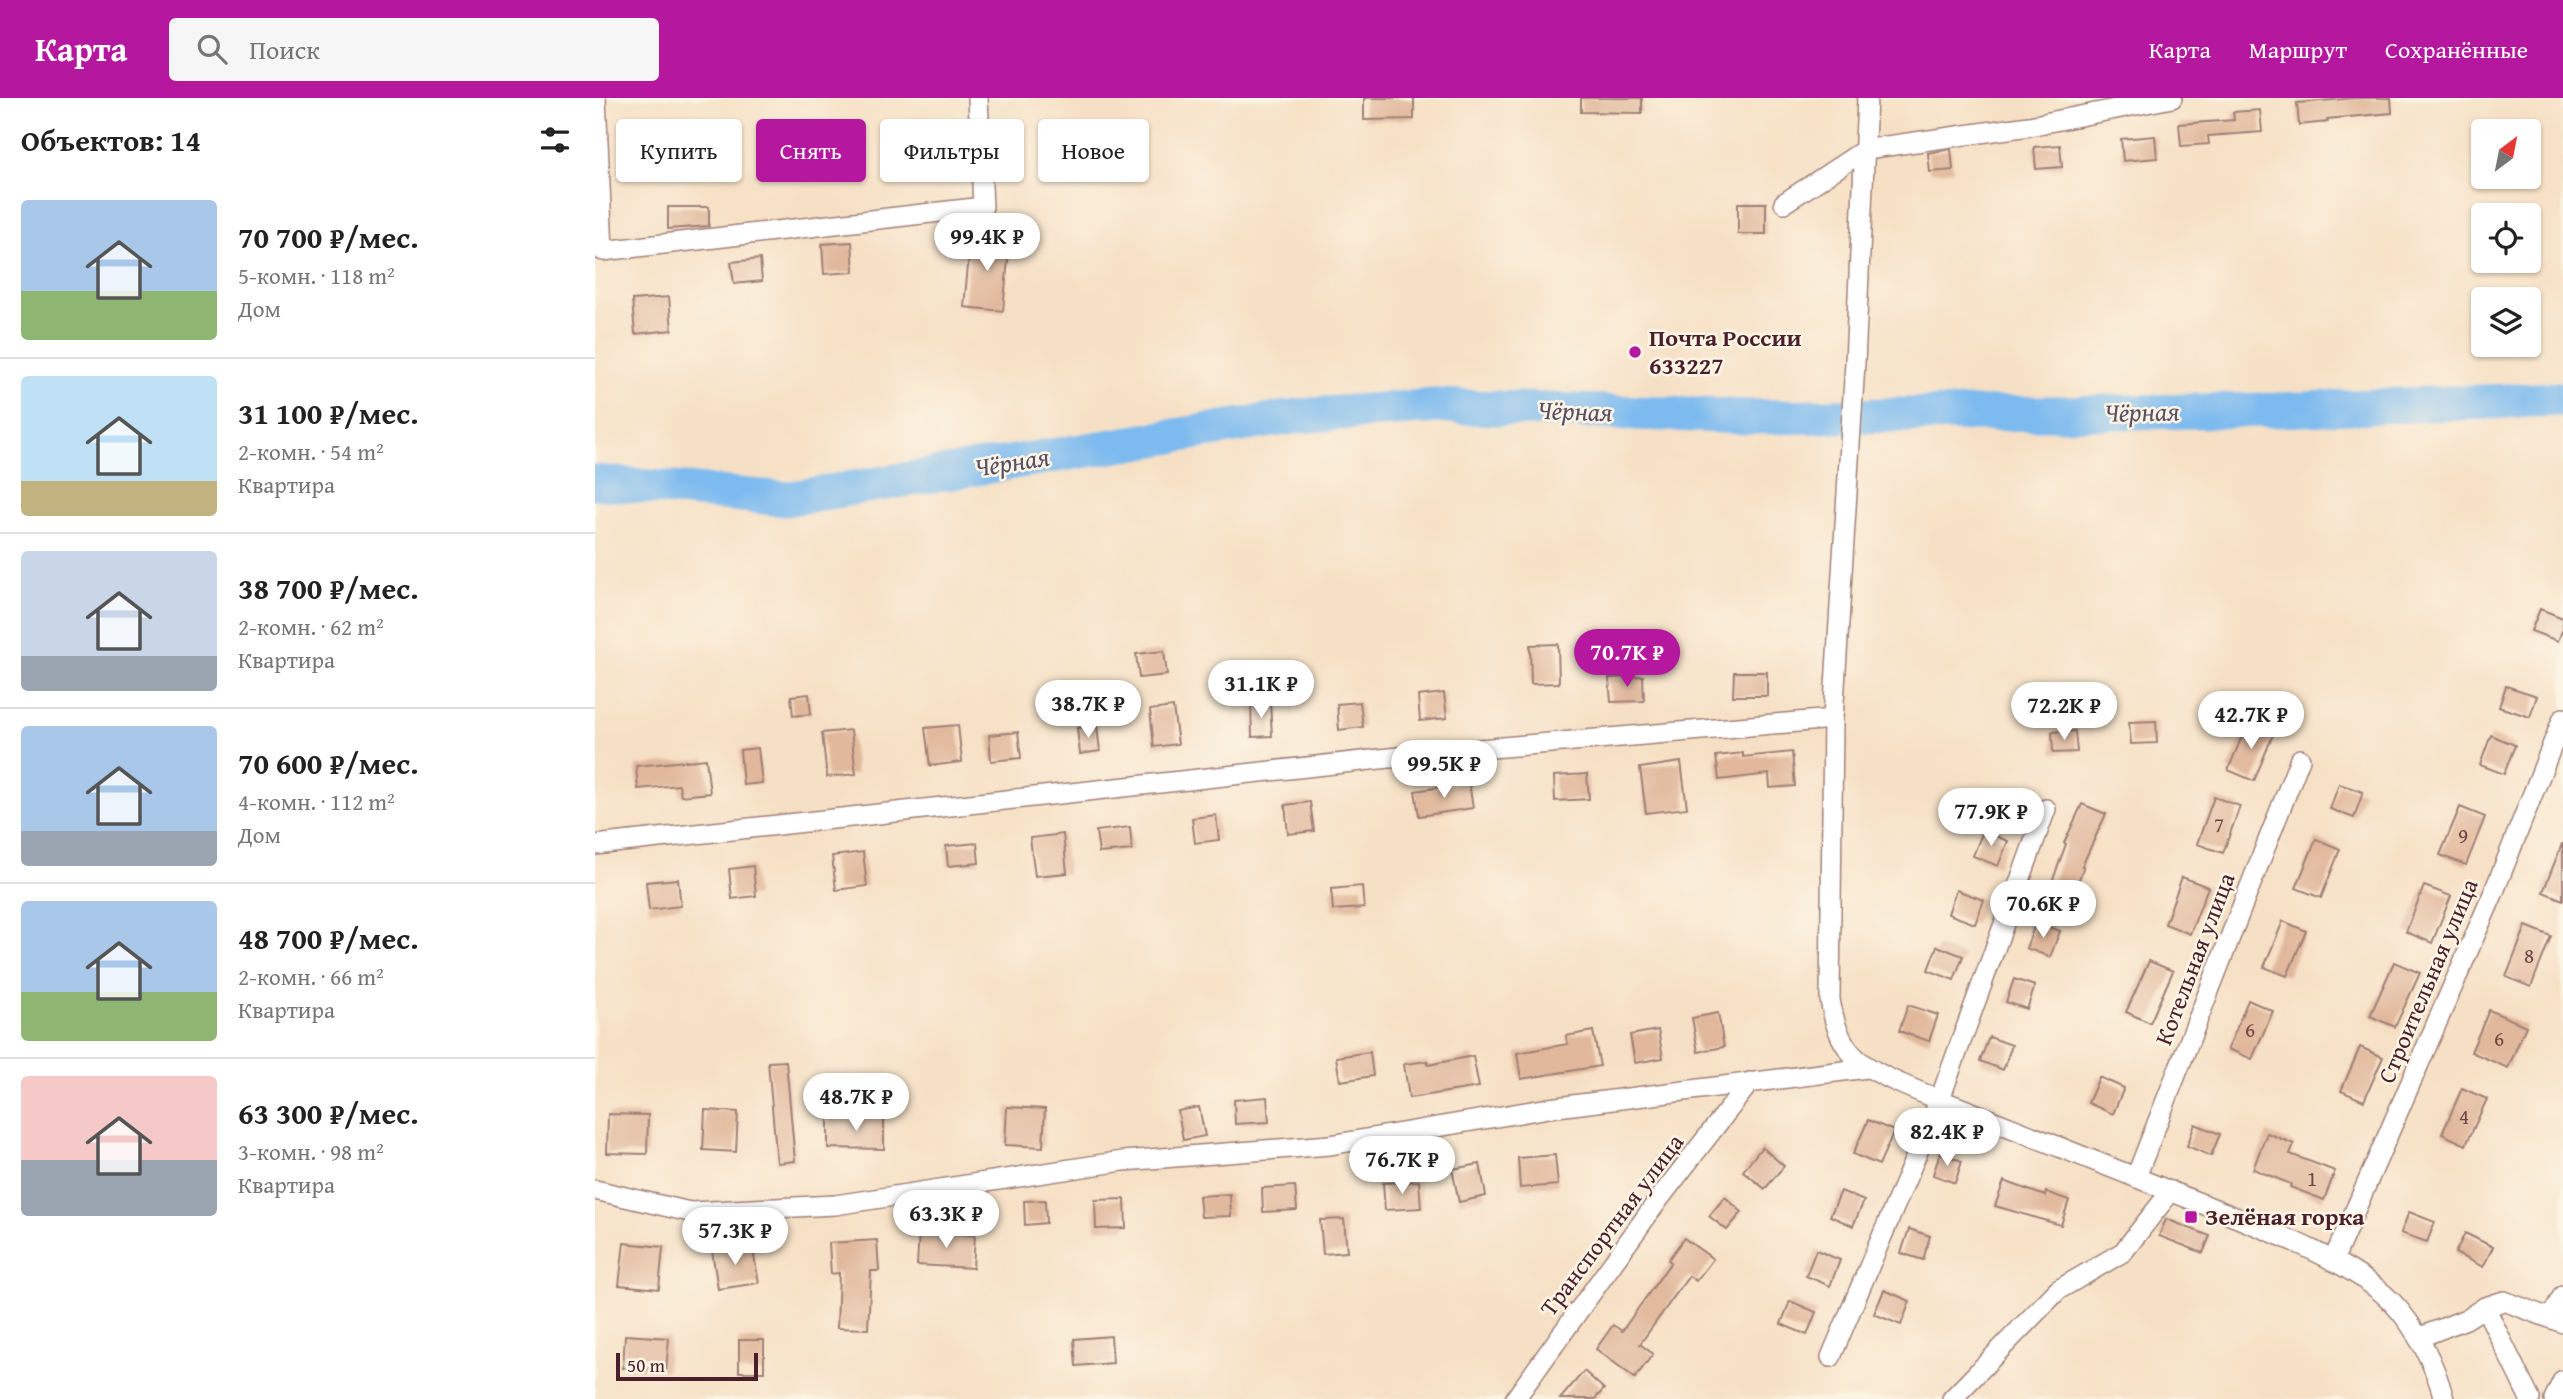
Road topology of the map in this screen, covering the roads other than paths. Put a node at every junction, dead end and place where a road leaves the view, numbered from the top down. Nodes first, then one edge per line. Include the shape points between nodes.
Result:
1 (596, 98) edge
2 (978, 98) edge
3 (1867, 98) edge
4 (2172, 98) edge
5 (1866, 149) junction
6 (1784, 203) dead end
7 (599, 252) edge
8 (2563, 718) edge
9 (1833, 719) junction
10 (2300, 759) dead end
11 (2046, 809) dead end
12 (595, 845) edge
13 (1867, 1068) junction
14 (1750, 1083) junction
15 (1940, 1099) junction
16 (2136, 1177) junction
17 (595, 1191) edge
18 (2171, 1191) junction
19 (2333, 1261) junction
20 (2563, 1295) edge
21 (2485, 1307) junction
22 (2557, 1320) edge
23 (2418, 1338) junction
24 (1831, 1357) dead end
25 (2563, 1380) edge
26 (1515, 1399) edge
27 (1952, 1399) edge
28 (2444, 1399) edge
29 (2530, 1399) edge
30 (2554, 1399) edge

1 - 7 street
2 - 7 street via 983,207
3 - 5 street
4 - 5 street via 2029,126
5 - 6 street
5 - 9 street
8 - 19 street, Строительная улица via 2493,894
9 - 12 street via 1444,752
9 - 13 street via 1830,1000 1841,1038
10 - 16 street, Котельная улица
11 - 15 street
13 - 14 street
13 - 15 street
14 - 17 street via 1549,1108 1329,1145 1123,1161 835,1205 690,1212
14 - 26 street, Транспортная улица via 1659,1199
15 - 16 street
15 - 24 street
16 - 18 street
18 - 19 street
18 - 27 street via 2123,1252 2058,1290
19 - 23 street via 2365,1279 2393,1303
20 - 22 street
21 - 22 street via 2504,1301
21 - 23 street
21 - 29 street
23 - 28 street
25 - 30 street

